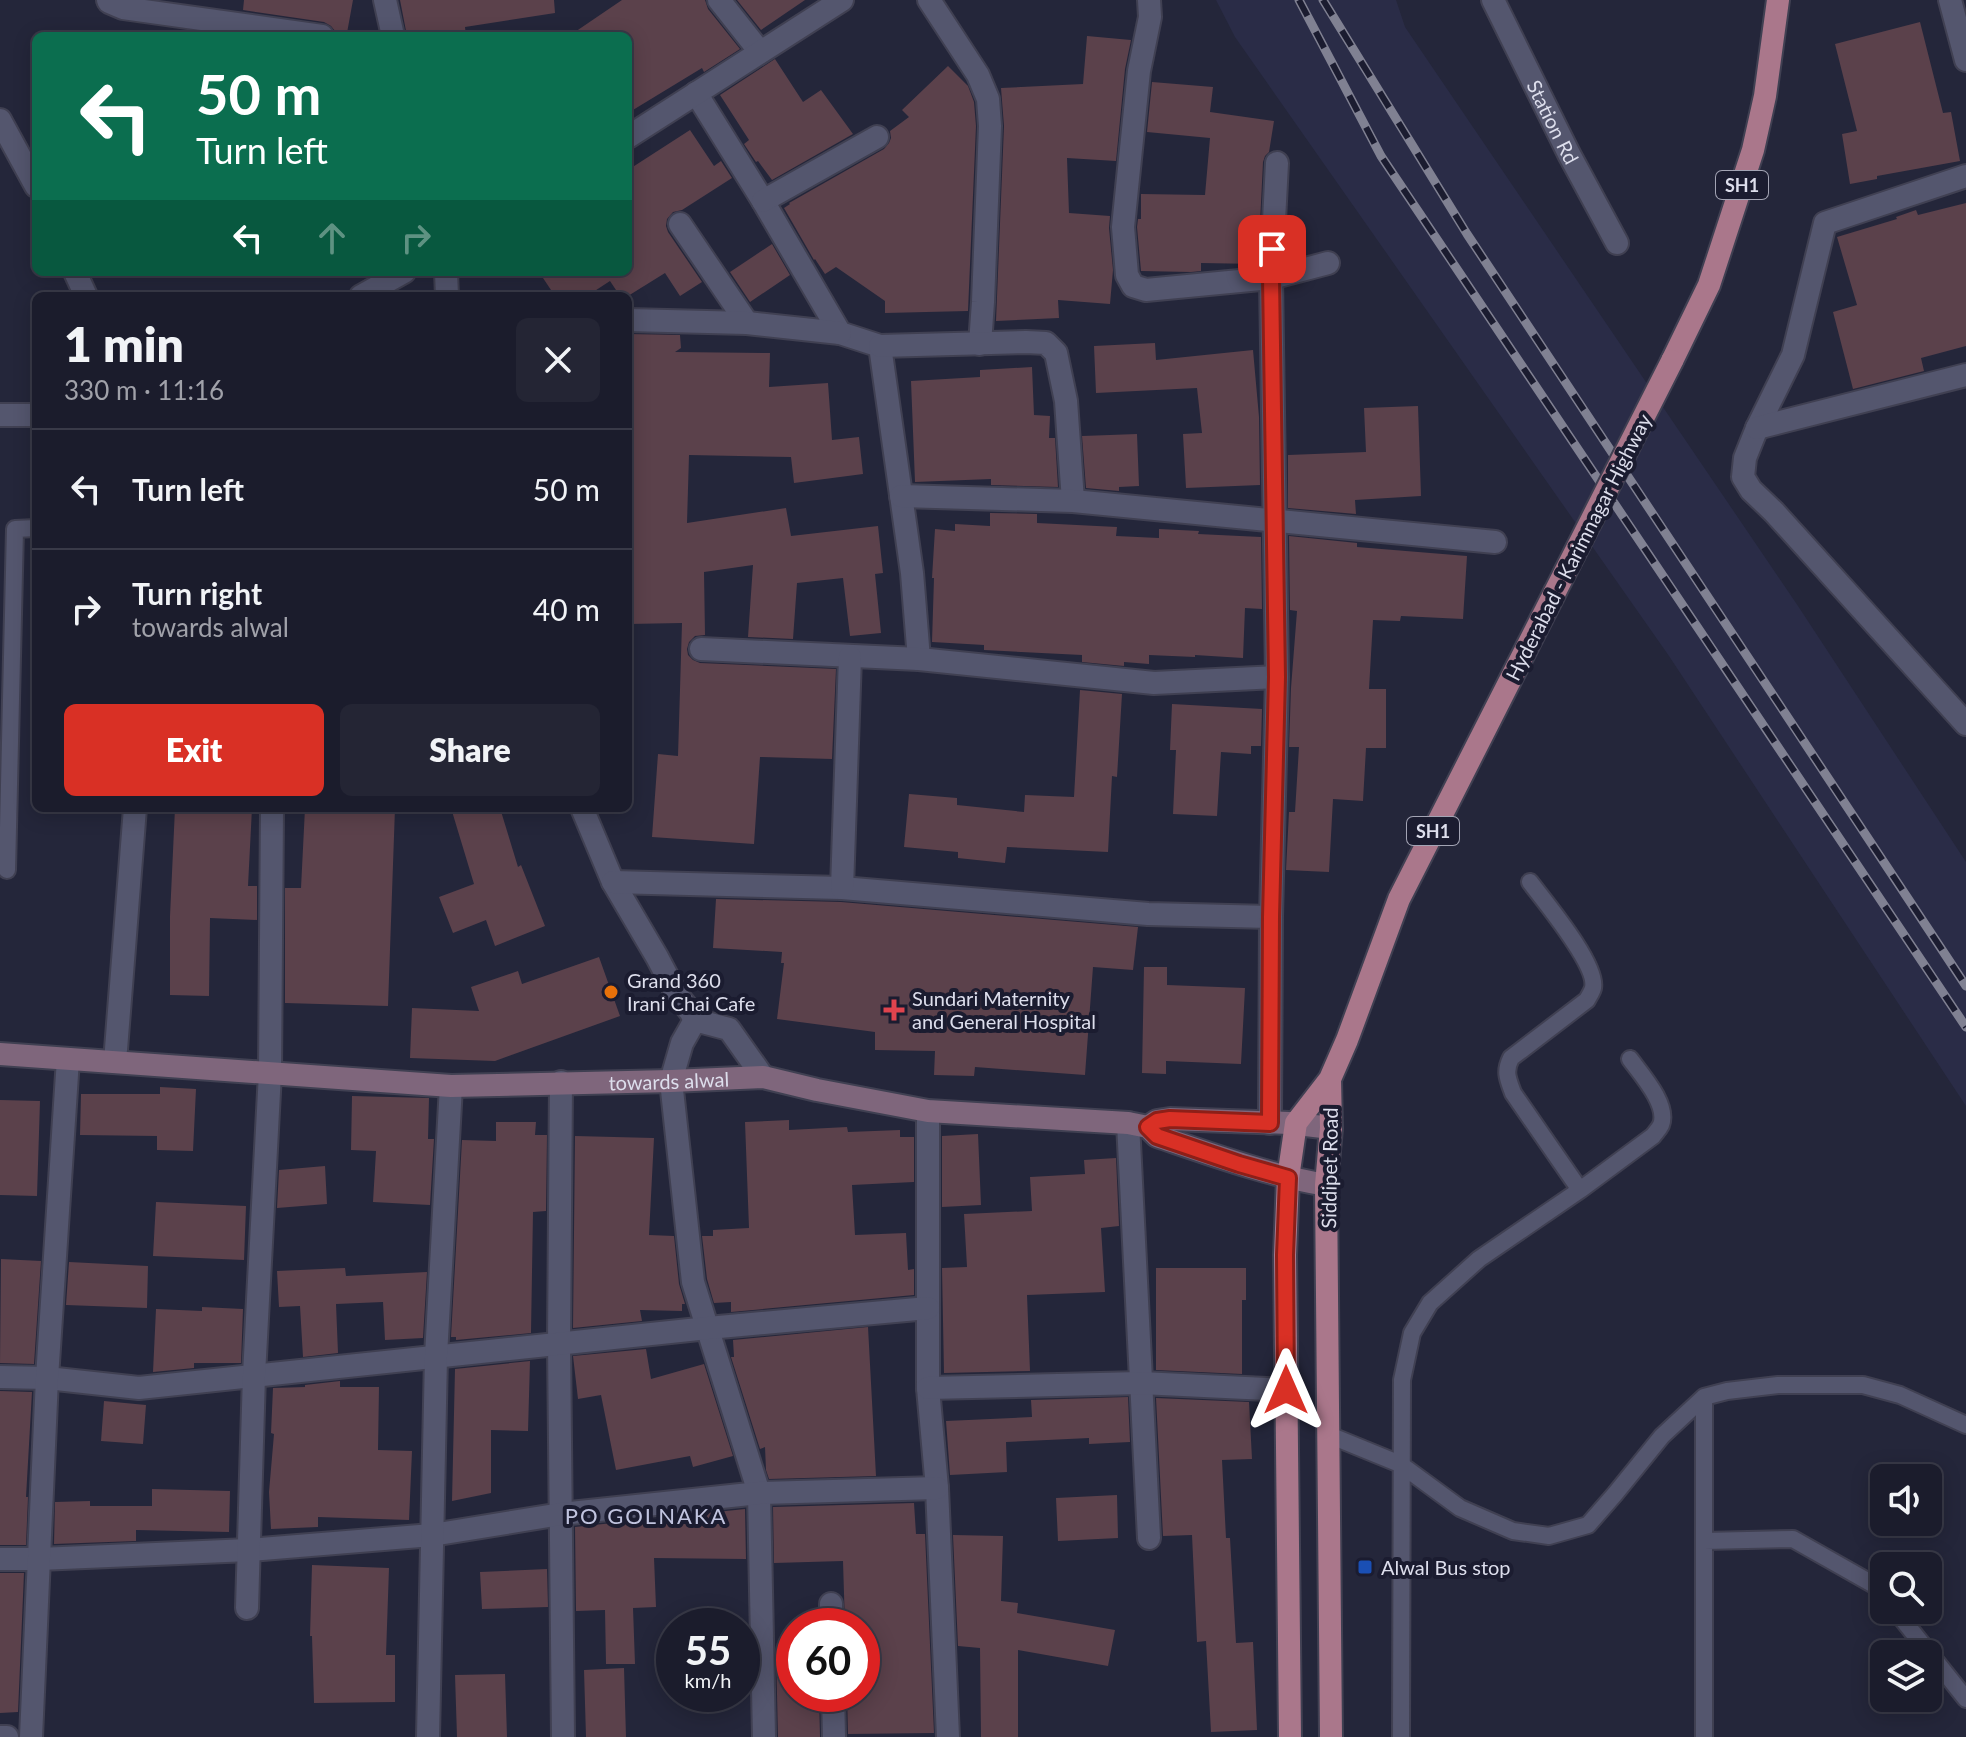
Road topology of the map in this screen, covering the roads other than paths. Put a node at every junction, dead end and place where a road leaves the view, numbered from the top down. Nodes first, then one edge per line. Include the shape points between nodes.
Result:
1 (108, 0) edge
2 (385, 0) edge
3 (719, 0) edge
4 (842, 0) edge
5 (929, 0) edge
6 (1149, 0) edge
7 (1493, 0) edge
8 (1778, 0) edge
9 (1950, 0) edge
10 (294, 32) edge
11 (392, 32) edge
12 (760, 52) junction
13 (1966, 60) edge
14 (696, 93) junction
15 (0, 120) edge
16 (632, 134) edge
17 (877, 137) dead end
18 (1277, 163) dead end
19 (1966, 176) edge
20 (32, 179) edge
21 (763, 201) junction
22 (680, 224) dead end
23 (1617, 243) dead end
24 (1328, 263) dead end
25 (397, 276) edge
26 (1271, 278) junction
27 (368, 292) edge
28 (632, 320) edge
29 (747, 323) junction
30 (840, 333) junction
31 (980, 344) junction
32 (880, 346) junction
33 (1966, 375) edge
34 (1, 410) edge
35 (32, 414) edge
36 (1757, 428) junction
37 (901, 496) junction
38 (1073, 501) junction
39 (1274, 519) junction
40 (32, 528) edge
41 (1495, 542) dead end
42 (701, 649) dead end
43 (850, 657) junction
44 (919, 659) junction
45 (1277, 677) junction
46 (1966, 724) edge
47 (135, 812) edge
48 (272, 812) edge
49 (584, 812) edge
50 (7, 870) dead end
51 (613, 882) junction
52 (1530, 882) dead end
53 (842, 888) junction
54 (1271, 917) junction
55 (695, 1020) junction
56 (0, 1054) edge
57 (68, 1059) junction
58 (1630, 1059) dead end
59 (115, 1062) junction
60 (270, 1073) junction
61 (763, 1077) junction
62 (1330, 1079) junction
63 (671, 1081) junction
64 (561, 1082) junction
65 (451, 1086) junction
66 (928, 1111) junction
67 (1270, 1123) junction
68 (1296, 1123) junction
69 (1138, 1125) junction
70 (1331, 1128) junction
71 (1288, 1178) junction
72 (1326, 1185) junction
73 (1580, 1190) junction
74 (928, 1308) junction
75 (708, 1328) junction
76 (559, 1343) junction
77 (436, 1356) junction
78 (254, 1375) junction
79 (0, 1377) edge
80 (47, 1378) junction
81 (1141, 1383) junction
82 (928, 1388) junction
83 (1286, 1390) junction
84 (1704, 1397) junction
85 (1966, 1425) edge
86 (1329, 1435) junction
87 (1400, 1464) junction
88 (937, 1488) junction
89 (759, 1493) junction
90 (561, 1514) junction
91 (432, 1535) junction
92 (1149, 1538) dead end
93 (1704, 1541) junction
94 (249, 1550) junction
95 (0, 1559) edge
96 (39, 1559) junction
97 (1870, 1583) edge
98 (247, 1608) dead end
99 (1906, 1624) edge
100 (1966, 1699) edge
101 (833, 1712) edge
102 (0, 1737) edge
103 (7, 1737) edge
104 (31, 1737) edge
105 (428, 1737) edge
106 (563, 1737) edge
107 (764, 1737) edge
108 (834, 1737) edge
109 (948, 1737) edge
110 (1290, 1737) edge
111 (1331, 1737) edge
112 (1401, 1737) edge
113 (1704, 1737) edge

1 - 10 street via 123,8
2 - 11 street
3 - 12 street
4 - 12 street
5 - 31 street via 988,99
6 - 26 street via 1123,227 1127,275 1133,286 1146,290
7 - 23 street, Station Rd
8 - 62 main road, Hyderabad - Karimnagar Highway / SH1, bridge via 1753,150 1709,285 1399,899
9 - 13 street
12 - 14 street
14 - 16 street
14 - 21 street
15 - 20 street
17 - 21 street
18 - 26 street
19 - 36 street via 1825,223 1793,355
21 - 30 street
22 - 29 street
24 - 26 street
25 - 27 street
26 - 39 street
28 - 29 street
29 - 30 street
30 - 32 street
31 - 32 street
31 - 38 street via 1046,343 1056,353 1066,401
32 - 37 street
33 - 36 street
34 - 35 street
36 - 46 street via 1743,477 1751,490
37 - 38 street
37 - 44 street
38 - 39 street
39 - 41 street
39 - 45 street
40 - 50 lane via 15,529
42 - 43 street
43 - 44 street
43 - 53 street
44 - 45 street via 1154,683
45 - 54 street
47 - 59 street
48 - 60 street
49 - 51 street
51 - 53 street
51 - 55 street
52 - 73 lane via 1584,957 1593,987 1587,1000 1511,1058 1506,1068 1513,1093
53 - 54 street via 1148,914
54 - 67 street
55 - 61 street via 729,1029
55 - 63 street
56 - 57 main road, towards alwal
57 - 59 main road, towards alwal
57 - 80 street
58 - 73 lane via 1654,1092 1661,1124 1653,1136
59 - 60 main road, towards alwal
60 - 65 main road, towards alwal
60 - 78 street
61 - 63 main road, towards alwal
61 - 66 main road, towards alwal
62 - 68 main road, Siddipet Road / SH1
62 - 70 main road, Siddipet Road / SH1
63 - 64 main road, towards alwal
63 - 75 street via 693,1282
64 - 65 main road, towards alwal
64 - 76 street
65 - 77 street
66 - 69 main road, towards alwal
66 - 74 street
67 - 68 main road, towards alwal
67 - 69 main road, towards alwal via 1170,1119
68 - 70 main road, towards alwal
68 - 71 main road, Siddipet Road / SH1
69 - 71 main road via 1157,1136
69 - 81 street
70 - 72 main road, Siddipet Road / SH1
71 - 72 main road
71 - 83 main road, Siddipet Road / SH1
72 - 86 main road, Siddipet Road / SH1
73 - 87 lane via 1479,1259 1430,1303 1412,1333 1402,1380
74 - 75 street
74 - 82 street
75 - 76 street
75 - 89 street
76 - 77 street
76 - 90 street
77 - 78 street
77 - 91 street
78 - 80 street via 139,1388
78 - 94 street
79 - 80 street
80 - 96 street
81 - 82 street
81 - 83 street
81 - 92 street
82 - 88 street
83 - 110 main road, Siddipet Road / SH1
84 - 85 lane via 1778,1385 1863,1385 1900,1395
84 - 87 lane via 1662,1436 1588,1525 1549,1536 1513,1531 1460,1508
84 - 93 lane
86 - 87 lane
86 - 111 main road, Siddipet Road / SH1
87 - 112 lane
88 - 89 street
88 - 109 street
89 - 90 street
89 - 107 street
90 - 91 street
90 - 106 street
91 - 94 street
91 - 105 street
93 - 97 lane via 1793,1539
93 - 113 lane
94 - 96 street
94 - 98 street
95 - 96 street
96 - 104 street
99 - 100 lane
101 - 108 street
102 - 103 street

